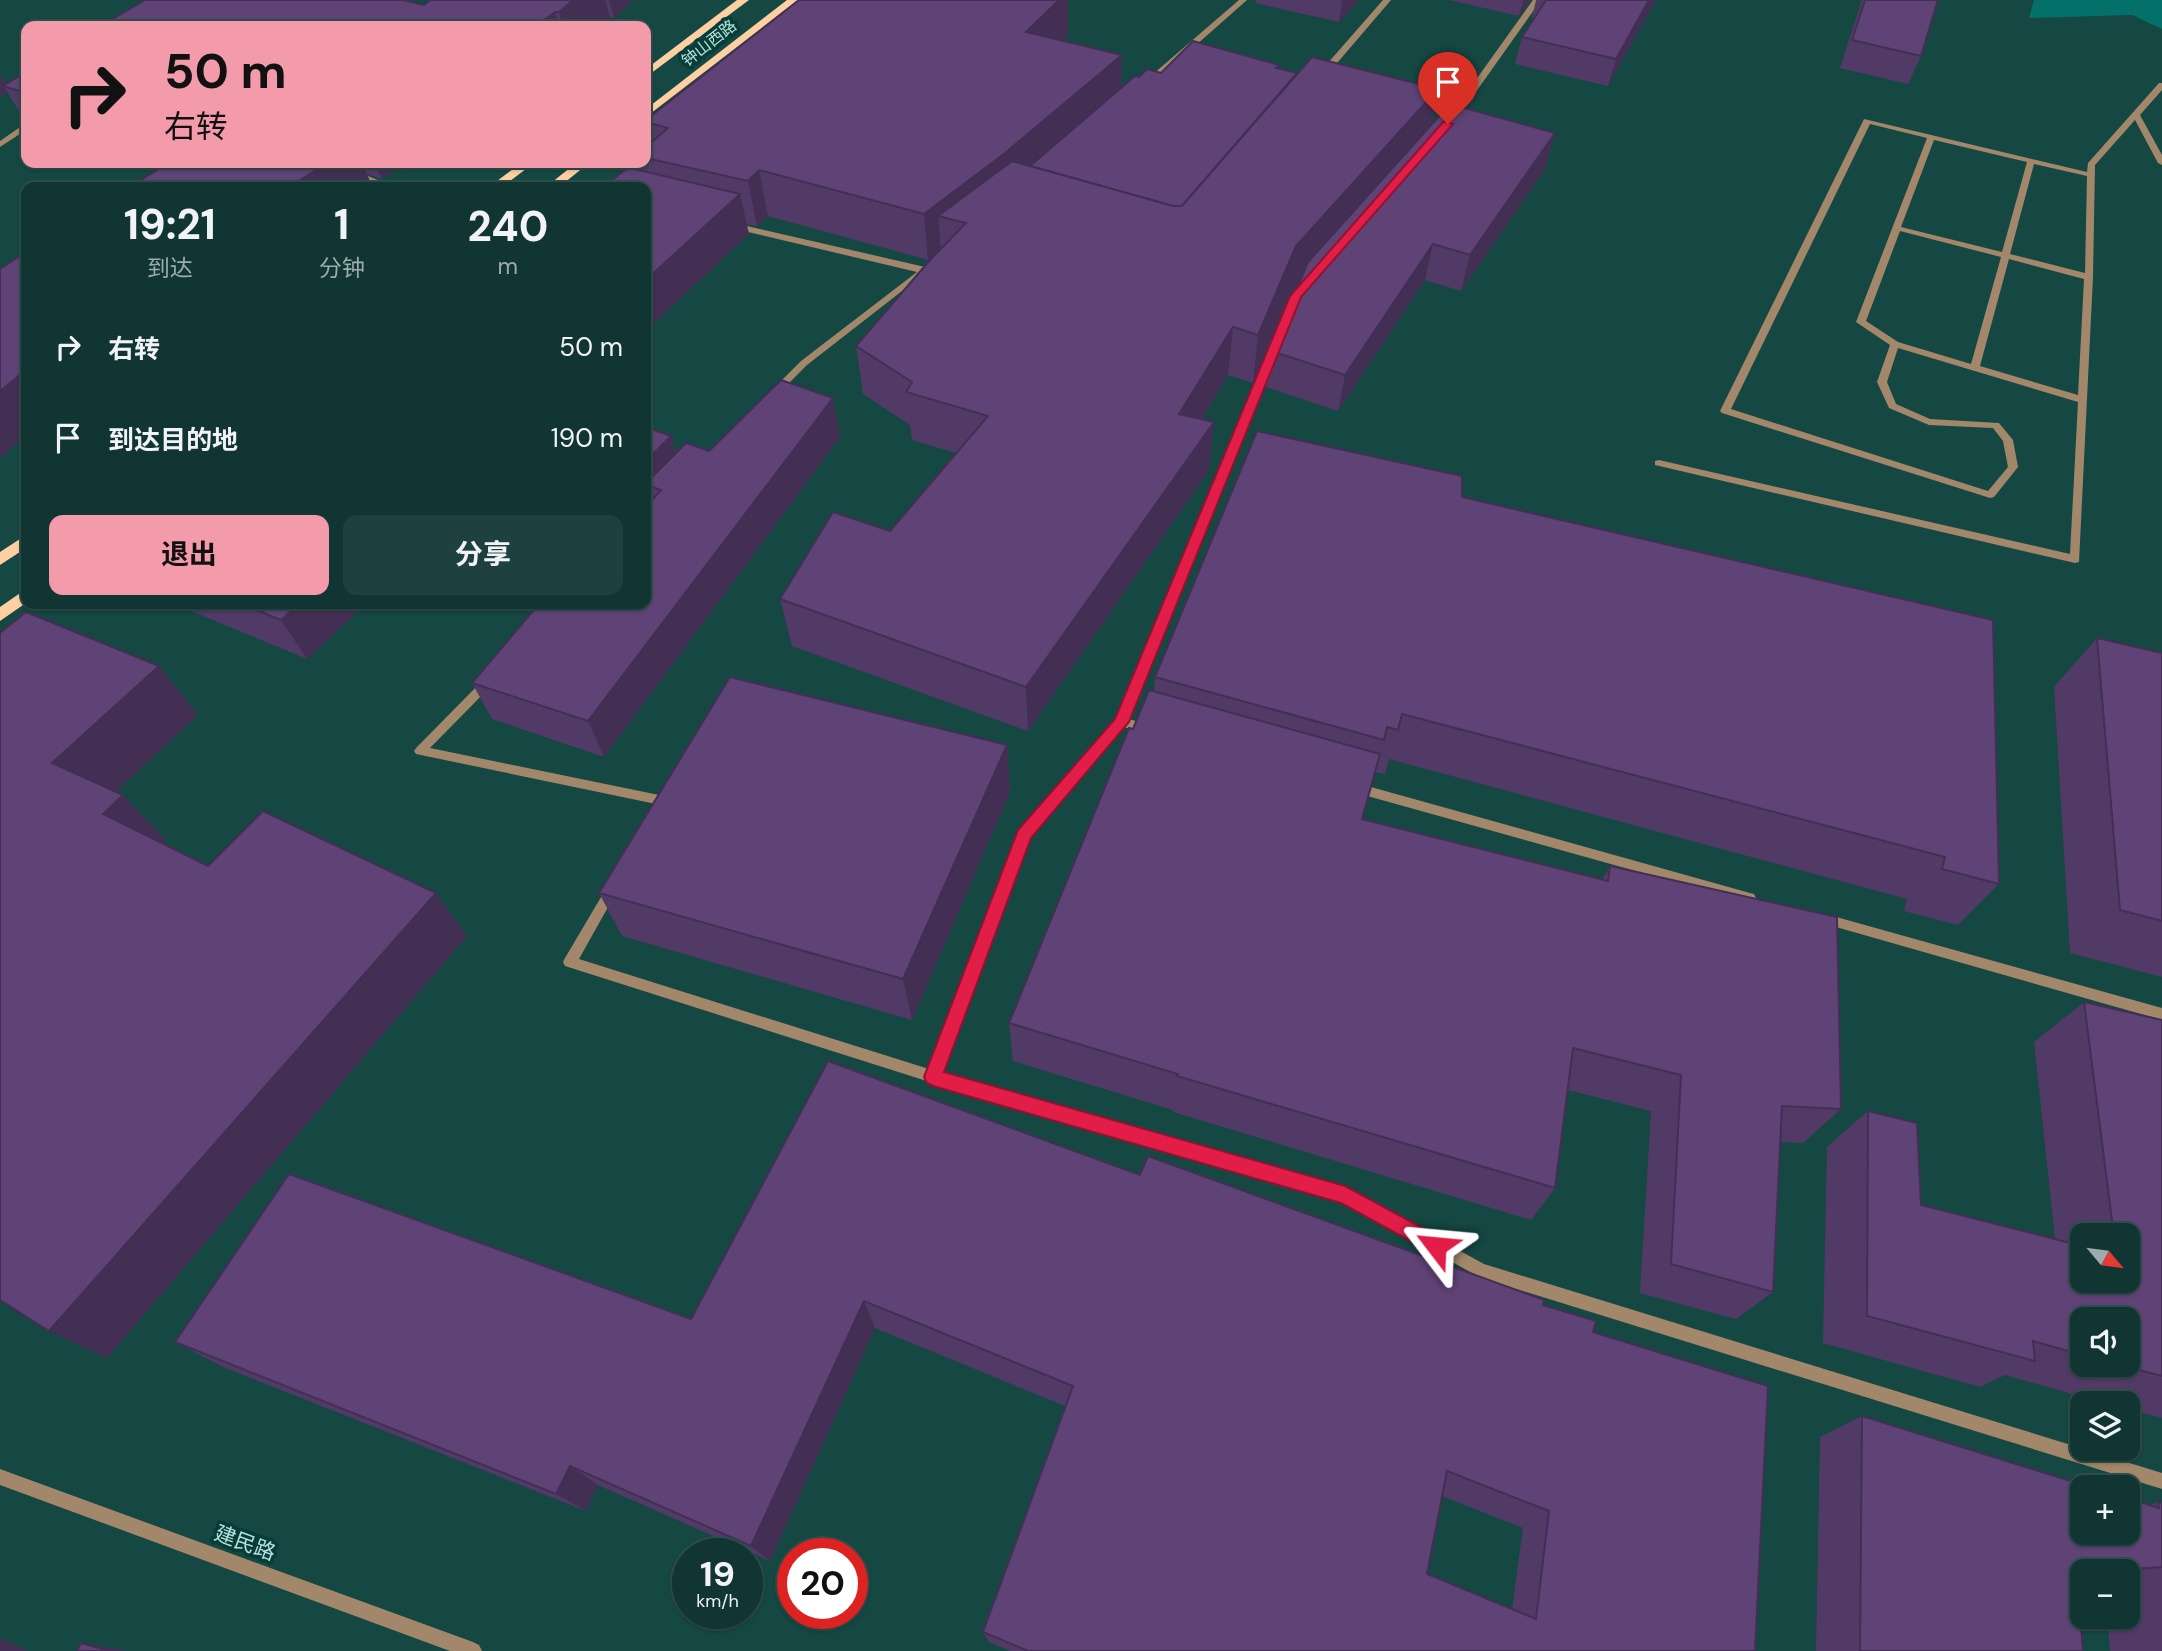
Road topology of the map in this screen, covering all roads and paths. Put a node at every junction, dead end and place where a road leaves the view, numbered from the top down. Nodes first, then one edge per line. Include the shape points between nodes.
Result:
1 (744, 0) edge
2 (793, 0) edge
3 (1243, 0) edge
4 (1387, 0) edge
5 (1537, 0) edge
6 (651, 70) edge
7 (1315, 83) edge
8 (2162, 85) edge
9 (1138, 92) edge
10 (651, 110) edge
11 (2136, 115) junction
12 (1447, 125) edge
13 (21, 130) edge
14 (1931, 137) junction
15 (0, 145) edge
16 (2031, 161) junction
17 (2162, 163) edge
18 (521, 168) edge
19 (577, 168) edge
20 (345, 171) dead end
21 (2091, 176) junction
22 (377, 182) edge
23 (502, 182) edge
24 (558, 182) edge
25 (725, 223) edge
26 (1897, 228) junction
27 (2005, 256) junction
28 (935, 262) edge
29 (924, 271) junction
30 (2089, 277) junction
31 (1280, 335) edge
32 (1895, 344) junction
33 (1975, 368) junction
34 (2083, 400) junction
35 (767, 401) edge
36 (1660, 463) dead end
37 (21, 544) edge
38 (0, 560) edge
39 (21, 599) edge
40 (0, 615) edge
41 (498, 672) edge
42 (1122, 722) junction
43 (1162, 734) edge
44 (1335, 782) edge
45 (650, 824) edge
46 (617, 881) edge
47 (1762, 902) edge
48 (1815, 916) edge
49 (2162, 1014) edge
50 (933, 1077) junction
51 (0, 1477) edge
52 (2162, 1481) edge
53 (473, 1651) edge

1 - 6 main road, 钟山西路
2 - 10 main road, 钟山西路
3 - 9 street
4 - 7 street
5 - 12 street
8 - 11 street
11 - 17 street
11 - 21 street via 2091,165
13 - 15 street
14 - 16 street
14 - 26 street
14 - 32 street via 1867,121 1725,411 1990,495 2014,467 2008,440 1996,425 1929,422 1892,406 1882,382
16 - 21 street
16 - 27 lane
18 - 23 main road
19 - 24 main road
20 - 22 street
21 - 30 street
25 - 29 street
26 - 27 street
26 - 32 street via 1861,322
27 - 30 street
27 - 33 lane
28 - 29 street
29 - 35 street via 804,363
30 - 34 street
31 - 42 street
32 - 33 street
33 - 34 street
34 - 36 street via 2075,559
37 - 38 main road
39 - 40 main road
41 - 45 street via 420,751 664,801
42 - 43 street
42 - 50 street via 1024,835
44 - 47 street
46 - 50 lane via 570,962
48 - 49 street
50 - 52 lane via 1345,1195 1481,1271
51 - 53 street, 建民路

